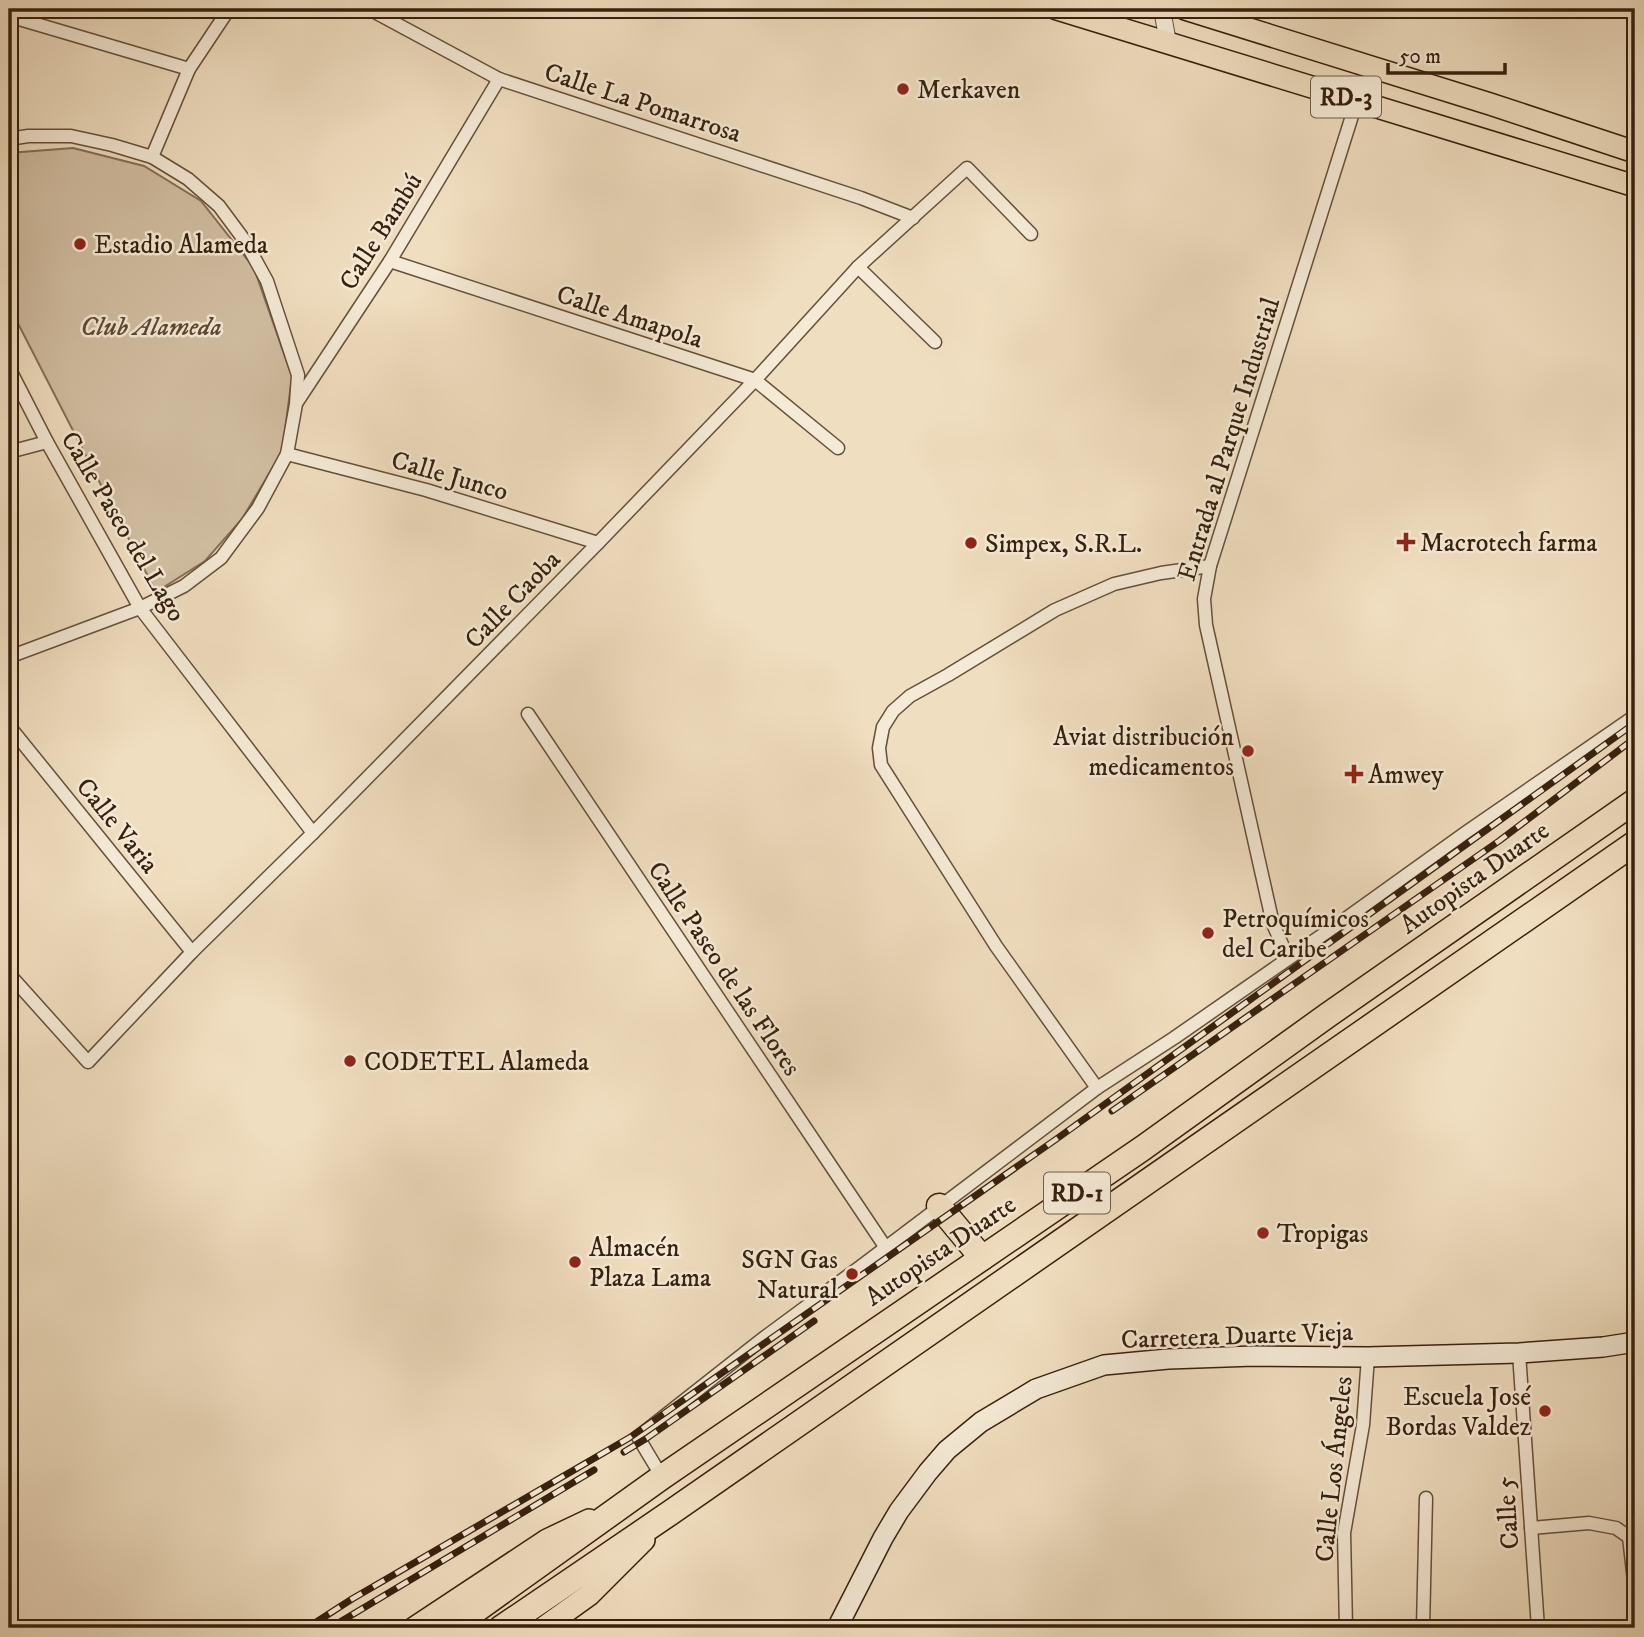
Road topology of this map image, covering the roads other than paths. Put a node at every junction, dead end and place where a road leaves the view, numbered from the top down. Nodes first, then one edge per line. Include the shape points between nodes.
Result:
1 (229, 9) edge
2 (369, 9) edge
3 (1057, 9) edge
4 (1162, 9) edge
5 (1185, 9) edge
6 (9, 16) edge
7 (1168, 43) junction
8 (189, 69) junction
9 (499, 79) junction
10 (1357, 100) junction
11 (9, 139) edge
12 (1635, 152) edge
13 (152, 157) junction
14 (1635, 186) edge
15 (913, 218) junction
16 (1031, 234) dead end
17 (390, 261) junction
18 (858, 267) junction
19 (935, 342) dead end
20 (9, 368) edge
21 (755, 380) junction
22 (296, 404) junction
23 (47, 442) junction
24 (838, 448) dead end
25 (9, 452) edge
26 (287, 454) junction
27 (598, 543) junction
28 (1210, 566) junction
29 (140, 608) junction
30 (9, 657) edge
31 (528, 714) dead end
32 (1635, 716) edge
33 (9, 726) edge
34 (1635, 800) edge
35 (313, 833) junction
36 (1635, 843) edge
37 (192, 952) junction
38 (1288, 958) junction
39 (9, 974) edge
40 (1097, 1088) junction
41 (939, 1206) junction
42 (886, 1248) junction
43 (982, 1258) junction
44 (1635, 1342) edge
45 (1519, 1353) junction
46 (1368, 1357) junction
47 (662, 1477) junction
48 (1426, 1498) dead end
49 (626, 1504) junction
50 (670, 1513) junction
51 (1531, 1528) junction
52 (1632, 1536) edge
53 (1635, 1590) edge
54 (414, 1628) edge
55 (451, 1628) edge
56 (501, 1628) edge
57 (543, 1628) edge
58 (837, 1628) edge
59 (1346, 1628) edge
60 (1423, 1628) edge
61 (1538, 1628) edge

1 - 8 street
2 - 9 street, Calle La Pomarrosa
3 - 7 main road, RD-3
4 - 7 street
5 - 12 main road, RD-3
6 - 8 street
7 - 10 main road, RD-3
8 - 13 street
9 - 15 street, Calle La Pomarrosa
9 - 17 street, Calle Bambú
10 - 14 main road, RD-3
10 - 28 street, Entrada al Parque Industrial
11 - 13 street via 71,136
13 - 22 street via 219,206 245,242 267,281 298,375
15 - 16 street, Calle Caoba via 967,168
15 - 18 street, Calle Caoba
17 - 21 street, Calle Amapola
17 - 22 street, Calle Bambú
18 - 19 street
18 - 21 street, Calle Caoba
20 - 23 street, Calle Paseo del Lago
21 - 24 street, Calle Amapola
21 - 27 street, Calle Caoba
22 - 26 street
23 - 25 street
23 - 29 street, Calle Paseo del Lago
26 - 27 street, Calle Junco via 426,490
26 - 29 street via 258,508 221,558 184,586
27 - 35 street, Calle Caoba
28 - 38 street, Entrada al Parque Industrial via 1204,599 1206,625 1273,924
28 - 40 street via 1114,584 1055,611 910,696 883,727 881,765 996,946
29 - 30 street
29 - 35 street, Calle Paseo del Lago
31 - 42 street, Calle Paseo de las Flores
32 - 38 street
33 - 37 street, Calle Varia
34 - 43 highway, Autopista Duarte / RD-1
35 - 37 street, Calle Caoba
36 - 50 highway, RD-1
37 - 39 street, Calle Caoba via 88,1062
38 - 40 street
40 - 41 street
41 - 42 street
41 - 43 highway
42 - 47 street via 638,1437
43 - 47 highway, Autopista Duarte / RD-1
44 - 45 main road, Carretera Duarte Vieja
45 - 46 main road, Carretera Duarte Vieja
45 - 51 street, Calle 5
46 - 58 main road, Carretera Duarte Vieja via 1155,1360 1104,1366 1036,1389 981,1422 928,1472 894,1520
46 - 59 street, Calle Los Ángeles via 1363,1425 1344,1533
47 - 49 highway, Autopista Duarte / RD-1
48 - 60 street
49 - 54 main road via 547,1540
49 - 55 highway, Autopista Duarte / RD-1
50 - 56 highway, RD-1
50 - 57 main road via 589,1595
51 - 52 street via 1589,1523
51 - 61 street, Calle 5
52 - 53 street

